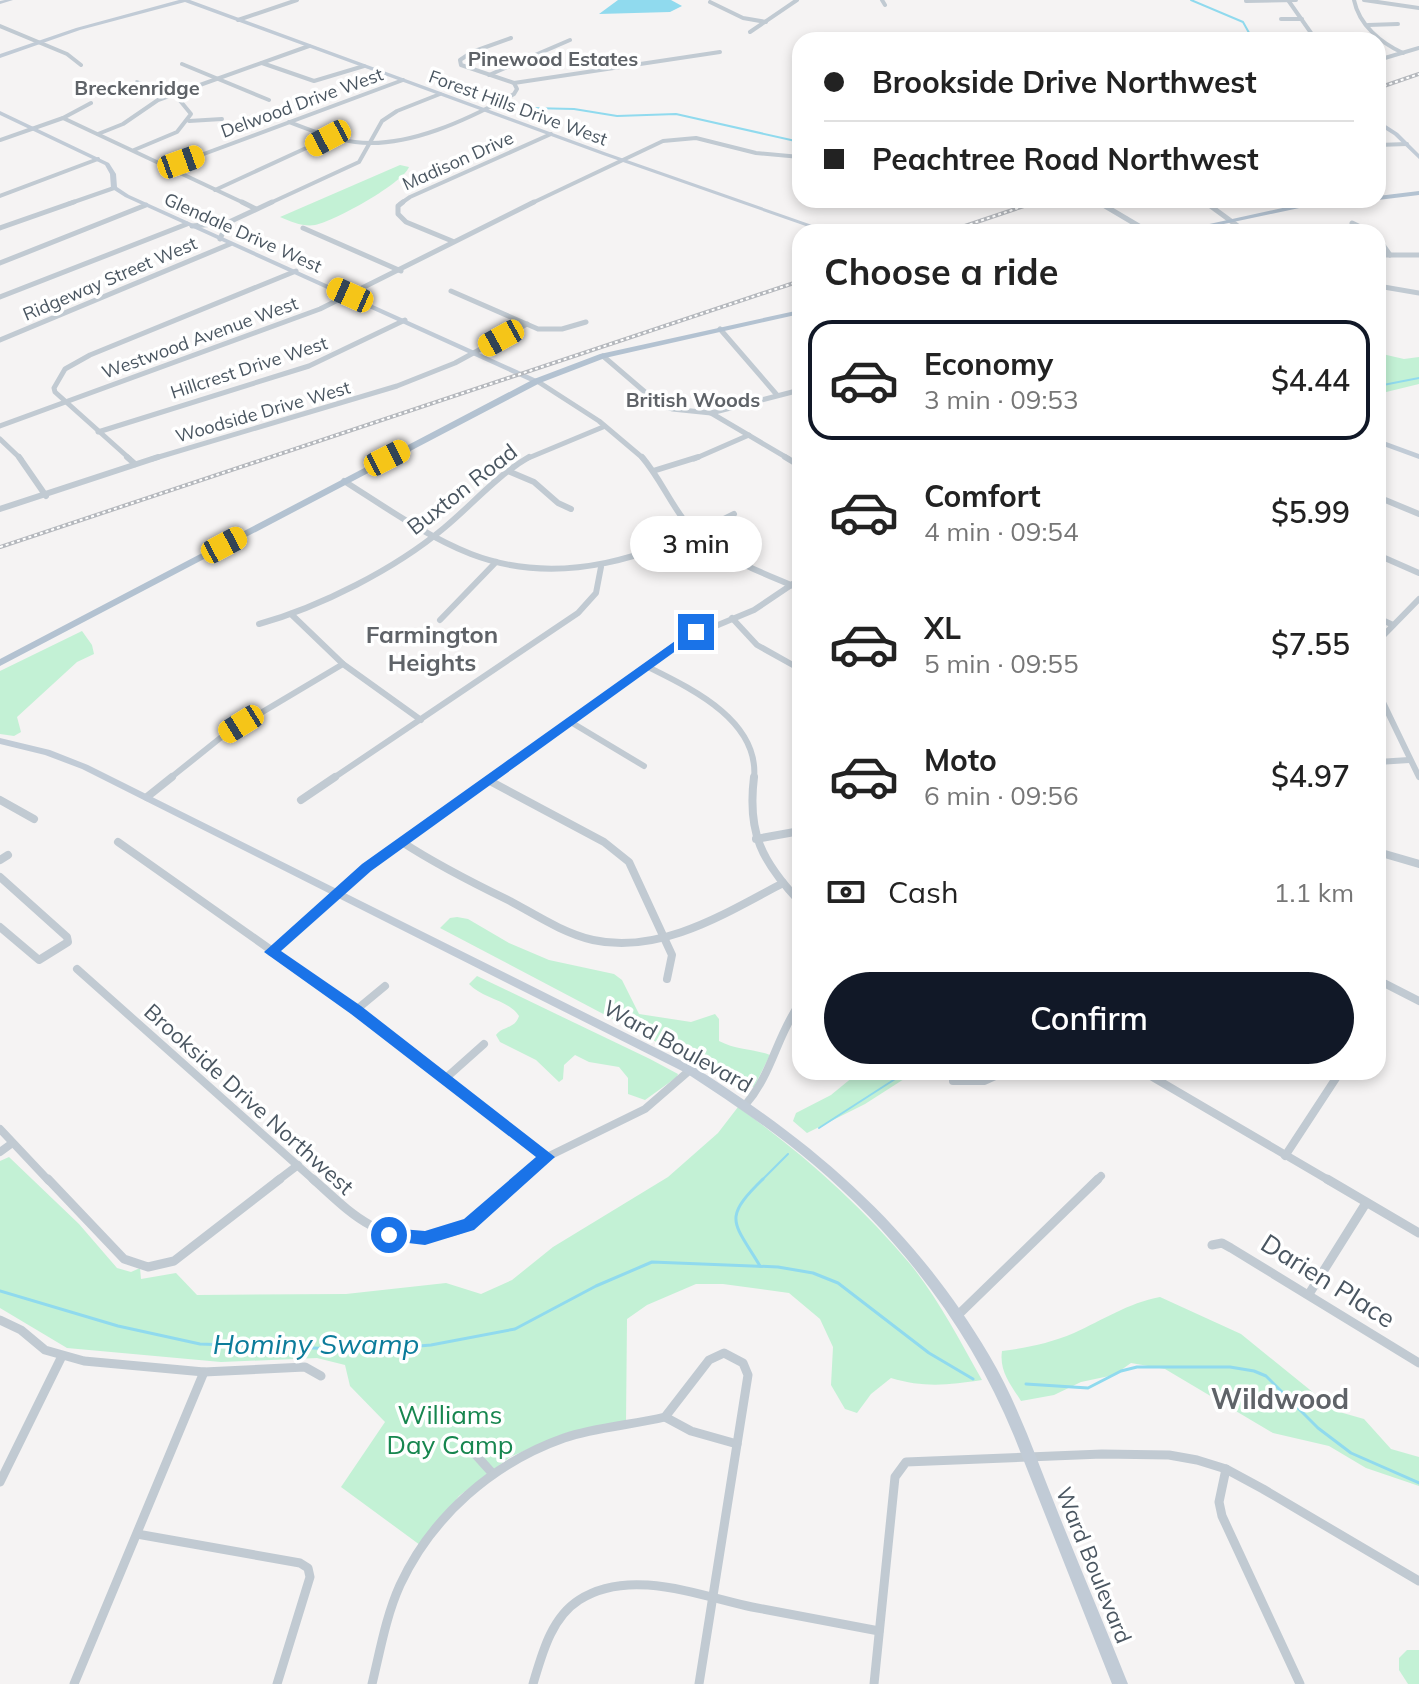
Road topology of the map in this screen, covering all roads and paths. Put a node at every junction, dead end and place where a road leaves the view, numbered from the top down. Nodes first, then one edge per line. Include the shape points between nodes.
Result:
1 (11, 0) edge
2 (185, 0) edge
3 (297, 0) edge
4 (797, 0) edge
5 (1288, 0) edge
6 (1296, 0) edge
7 (1354, 0) edge
8 (1364, 0) edge
9 (1246, 1) edge
10 (710, 2) dead end
11 (0, 3) edge
12 (1419, 8) edge
13 (1281, 19) dead end
14 (1302, 19) junction
15 (238, 20) junction
16 (766, 22) junction
17 (1398, 24) dead end
18 (1368, 25) junction
19 (0, 26) edge
20 (750, 32) dead end
21 (1311, 32) edge
22 (1373, 32) edge
23 (511, 38) dead end
24 (570, 40) dead end
25 (39, 42) junction
26 (1386, 45) edge
27 (309, 46) junction
28 (1419, 48) edge
29 (720, 52) dead end
30 (1403, 53) junction
31 (0, 56) edge
32 (594, 58) dead end
33 (1386, 58) edge
34 (262, 63) junction
35 (182, 64) dead end
36 (81, 65) dead end
37 (364, 66) junction
38 (602, 68) junction
39 (489, 75) junction
40 (218, 78) junction
41 (403, 80) junction
42 (137, 82) dead end
43 (514, 83) junction
44 (440, 94) junction
45 (171, 95) junction
46 (269, 100) dead end
47 (91, 103) dead end
48 (481, 109) junction
49 (0, 113) edge
50 (63, 118) junction
51 (222, 119) dead end
52 (189, 121) junction
53 (289, 122) junction
54 (33, 128) junction
55 (1386, 128) edge
56 (98, 134) junction
57 (551, 134) junction
58 (328, 138) junction
59 (0, 140) edge
60 (371, 144) junction
61 (1407, 144) junction
62 (1386, 145) edge
63 (134, 150) junction
64 (792, 156) edge
65 (1419, 157) edge
66 (98, 159) junction
67 (621, 160) junction
68 (166, 168) junction
69 (114, 188) junction
70 (215, 190) junction
71 (1419, 193) edge
72 (1386, 195) edge
73 (0, 196) edge
74 (146, 205) junction
75 (1108, 208) edge
76 (1213, 208) edge
77 (1291, 208) edge
78 (1298, 208) edge
79 (257, 209) junction
80 (1277, 211) junction
81 (789, 219) junction
82 (1230, 221) junction
83 (227, 223) junction
84 (801, 224) edge
85 (804, 224) edge
86 (1135, 224) edge
87 (1215, 224) edge
88 (1234, 224) edge
89 (189, 225) junction
90 (0, 228) edge
91 (303, 228) dead end
92 (220, 239) junction
93 (452, 241) junction
94 (230, 244) junction
95 (1386, 249) edge
96 (1386, 255) edge
97 (1390, 255) junction
98 (1419, 255) edge
99 (0, 263) edge
100 (296, 271) junction
101 (401, 271) junction
102 (1386, 287) edge
103 (451, 291) dead end
104 (1419, 293) edge
105 (350, 295) junction
106 (0, 297) edge
107 (792, 314) edge
108 (405, 320) junction
109 (586, 322) dead end
110 (527, 324) junction
111 (720, 329) junction
112 (0, 340) edge
113 (476, 352) junction
114 (603, 356) junction
115 (537, 381) junction
116 (792, 392) edge
117 (777, 395) junction
118 (65, 402) junction
119 (711, 413) junction
120 (0, 426) edge
121 (603, 427) junction
122 (98, 432) junction
123 (749, 435) junction
124 (0, 439) edge
125 (1386, 444) edge
126 (1419, 457) edge
127 (792, 461) edge
128 (135, 464) junction
129 (508, 471) junction
130 (653, 471) junction
131 (344, 481) junction
132 (46, 496) junction
133 (1386, 500) edge
134 (0, 509) edge
135 (571, 509) dead end
136 (734, 514) dead end
137 (1419, 514) edge
138 (696, 534) junction
139 (436, 535) junction
140 (1386, 559) edge
141 (496, 562) junction
142 (601, 567) junction
143 (1419, 573) edge
144 (792, 585) joint
145 (1419, 599) edge
146 (291, 614) junction
147 (732, 618) junction
148 (440, 620) dead end
149 (1386, 622) edge
150 (259, 624) dead end
151 (1393, 625) junction
152 (1386, 632) edge
153 (0, 663) edge
154 (343, 664) junction
155 (792, 665) edge
156 (646, 666) junction
157 (1386, 710) edge
158 (421, 720) junction
159 (569, 721) junction
160 (0, 741) edge
161 (1409, 760) junction
162 (1386, 761) edge
163 (644, 766) dead end
164 (1419, 777) edge
165 (488, 780) junction
166 (147, 797) junction
167 (0, 800) edge
168 (301, 800) dead end
169 (34, 819) dead end
170 (792, 832) edge
171 (756, 839) junction
172 (118, 842) dead end
173 (402, 842) junction
174 (1386, 854) edge
175 (8, 855) dead end
176 (0, 860) edge
177 (1419, 864) edge
178 (0, 877) edge
179 (783, 883) junction
180 (337, 893) junction
181 (792, 893) edge
182 (0, 927) edge
183 (665, 936) junction
184 (271, 952) junction
185 (77, 969) dead end
186 (667, 979) dead end
187 (1386, 984) edge
188 (385, 986) dead end
189 (1419, 1001) edge
190 (356, 1010) junction
191 (792, 1016) edge
192 (484, 1044) dead end
193 (690, 1070) junction
194 (447, 1077) junction
195 (986, 1080) edge
196 (1157, 1080) edge
197 (1335, 1080) edge
198 (953, 1081) dead end
199 (746, 1104) junction
200 (0, 1129) edge
201 (11, 1144) junction
202 (0, 1152) edge
203 (1285, 1156) junction
204 (547, 1157) junction
205 (298, 1165) junction
206 (1101, 1176) dead end
207 (1366, 1203) junction
208 (1419, 1233) edge
209 (1212, 1245) dead end
210 (1309, 1294) junction
211 (957, 1316) junction
212 (0, 1320) edge
213 (62, 1356) junction
214 (1419, 1363) edge
215 (204, 1372) junction
216 (321, 1376) dead end
217 (665, 1417) junction
218 (737, 1444) junction
219 (475, 1454) dead end
220 (1030, 1458) junction
221 (1226, 1469) junction
222 (493, 1474) junction
223 (0, 1482) edge
224 (137, 1534) junction
225 (1419, 1581) edge
226 (713, 1599) junction
227 (879, 1631) junction
228 (74, 1684) edge
229 (277, 1684) edge
230 (372, 1684) edge
231 (533, 1684) edge
232 (699, 1684) edge
233 (874, 1684) edge
234 (1120, 1684) edge
235 (1300, 1684) edge

1 - 11 main road
2 - 15 main road, Forest Hills Drive West
2 - 25 main road
3 - 15 street
4 - 16 street
5 - 6 street
5 - 9 street
5 - 14 street
7 - 18 street
8 - 12 street
10 - 16 street
13 - 14 street
14 - 21 street
15 - 27 main road, Forest Hills Drive West
16 - 20 street
17 - 18 street
18 - 22 street
19 - 25 street
23 - 39 street via 460,60 470,70
24 - 39 street
25 - 31 main road
25 - 36 street
26 - 30 street
27 - 34 street
27 - 37 main road, Forest Hills Drive West
28 - 30 street
29 - 38 street
30 - 33 street
32 - 38 street
34 - 37 street via 314,81
34 - 40 street
35 - 40 street
37 - 41 main road, Forest Hills Drive West
38 - 43 street
39 - 43 street
40 - 45 street
40 - 46 street
41 - 44 main road, Forest Hills Drive West
41 - 53 street, Delwood Drive West
42 - 45 street
43 - 48 street via 514,94
44 - 48 main road, Forest Hills Drive West
44 - 60 street via 387,117
45 - 52 street via 190,106
45 - 56 street
47 - 50 street
48 - 57 main road, Forest Hills Drive West
48 - 60 street via 412,139
49 - 54 main road
50 - 54 street
50 - 56 street
51 - 52 street
52 - 63 street via 167,138
53 - 58 street
53 - 68 street, Delwood Drive West
54 - 59 street
54 - 66 main road
55 - 61 main road
56 - 63 street
57 - 67 main road, Forest Hills Drive West
57 - 93 street, Madison Drive via 398,206 404,221
58 - 60 street
58 - 70 street
60 - 79 street via 354,165
61 - 62 street
61 - 65 main road
63 - 68 street
64 - 67 street, Westwood Avenue West via 684,137
66 - 69 main road via 112,170
66 - 73 street
67 - 81 main road, Forest Hills Drive West
67 - 93 street, Westwood Avenue West
68 - 70 street
69 - 74 main road, Glendale Drive West
69 - 90 street
70 - 79 street
71 - 72 main road
74 - 89 main road, Glendale Drive West
74 - 99 street
75 - 86 street
76 - 82 street
77 - 80 main road
78 - 80 main road
79 - 83 street
80 - 82 main road
81 - 84 main road, Forest Hills Drive West
81 - 85 main road, Forest Hills Drive West
82 - 87 main road
82 - 88 street
83 - 89 street
83 - 92 street
89 - 92 main road, Glendale Drive West
89 - 106 street
91 - 101 street
92 - 94 main road, Glendale Drive West
93 - 101 street, Westwood Avenue West
94 - 100 main road, Glendale Drive West
94 - 112 street, Ridgeway Street West
95 - 97 street
96 - 97 street
97 - 98 street
100 - 105 main road, Glendale Drive West
100 - 118 street via 73,363 54,388
101 - 105 street, Westwood Avenue West
102 - 104 street
103 - 110 street
105 - 108 main road, Glendale Drive West
105 - 118 street, Westwood Avenue West
107 - 111 main road
108 - 113 main road, Glendale Drive West
108 - 122 street, Hillcrest Drive West via 309,366
109 - 110 street via 554,330
110 - 113 street, Woodside Drive West
111 - 114 main road
111 - 117 street
113 - 115 main road, Glendale Drive West
113 - 128 street, Woodside Drive West via 402,384
114 - 115 main road
114 - 119 street via 659,404
115 - 121 street
115 - 131 main road
116 - 117 street
117 - 119 street
118 - 120 street, Westwood Avenue West
118 - 122 street
119 - 123 street
121 - 129 street, Buxton Road
121 - 130 street
122 - 128 street
123 - 127 street
123 - 130 street
124 - 132 street via 25,463
125 - 126 main road
128 - 132 street, Woodside Drive West
129 - 135 street via 534,482
129 - 139 street, Buxton Road
130 - 138 street
131 - 139 street
131 - 153 main road
132 - 134 street, Woodside Drive West
133 - 137 street
136 - 138 street
138 - 142 street
138 - 144 street
139 - 141 street
139 - 146 street, Buxton Road
140 - 143 street
141 - 142 street via 552,570
141 - 148 street
142 - 158 street via 599,590 589,604
144 - 147 street
145 - 151 street
146 - 150 street, Buxton Road
146 - 154 street
147 - 155 street via 757,645
147 - 156 street via 696,632
149 - 151 street
151 - 152 street
154 - 158 street
154 - 166 street via 224,735
156 - 159 street
156 - 171 street via 713,706 752,752 750,809
157 - 161 street
158 - 168 street
159 - 163 street
159 - 165 street
160 - 166 main road, Ward Boulevard via 67,759
161 - 162 street
161 - 164 street
165 - 173 street
165 - 183 street via 614,848 629,862
166 - 180 main road, Ward Boulevard
167 - 169 street
170 - 171 street
171 - 179 street
172 - 184 street
173 - 180 street
173 - 183 street via 448,871 576,934 605,942
174 - 177 street
175 - 176 street
178 - 182 street via 68,942 39,960
179 - 181 street
179 - 183 street via 721,916
180 - 184 street
180 - 193 main road, Ward Boulevard
183 - 186 street via 672,955
184 - 190 street
185 - 205 street, Brookside Drive Northwest
187 - 189 street
188 - 190 street
190 - 194 street
191 - 199 street via 765,1083
192 - 194 street
193 - 199 main road, Ward Boulevard
193 - 204 street, Brookside Drive Northwest via 645,1109
194 - 204 street
195 - 198 street
196 - 203 street
197 - 203 street
199 - 211 main road, Ward Boulevard via 853,1191 900,1241
200 - 201 street
201 - 202 street
201 - 205 street via 124,1259 140,1268 174,1261
203 - 207 street
204 - 205 street, Brookside Drive Northwest via 469,1225 425,1238 373,1228
206 - 211 street
207 - 208 street
207 - 210 street
209 - 210 street, Darien Place via 1222,1243
210 - 214 street, Darien Place
211 - 220 main road, Ward Boulevard via 1001,1390
212 - 213 street
213 - 215 street
213 - 223 street
215 - 216 street via 305,1367
215 - 224 street
217 - 218 street
217 - 218 street via 715,1356 724,1353 739,1359 748,1375
217 - 222 street via 566,1437
218 - 226 street
219 - 222 street
220 - 221 street via 1160,1455
220 - 227 street via 920,1460 906,1462 899,1470
220 - 234 main road, Ward Boulevard
221 - 225 street
221 - 235 street via 1219,1502 1222,1516
222 - 230 street via 453,1509 408,1570
224 - 228 street
224 - 229 street via 308,1568 310,1577
226 - 227 street
226 - 231 street via 676,1589 625,1585 585,1596 549,1631
226 - 232 street
227 - 233 street

